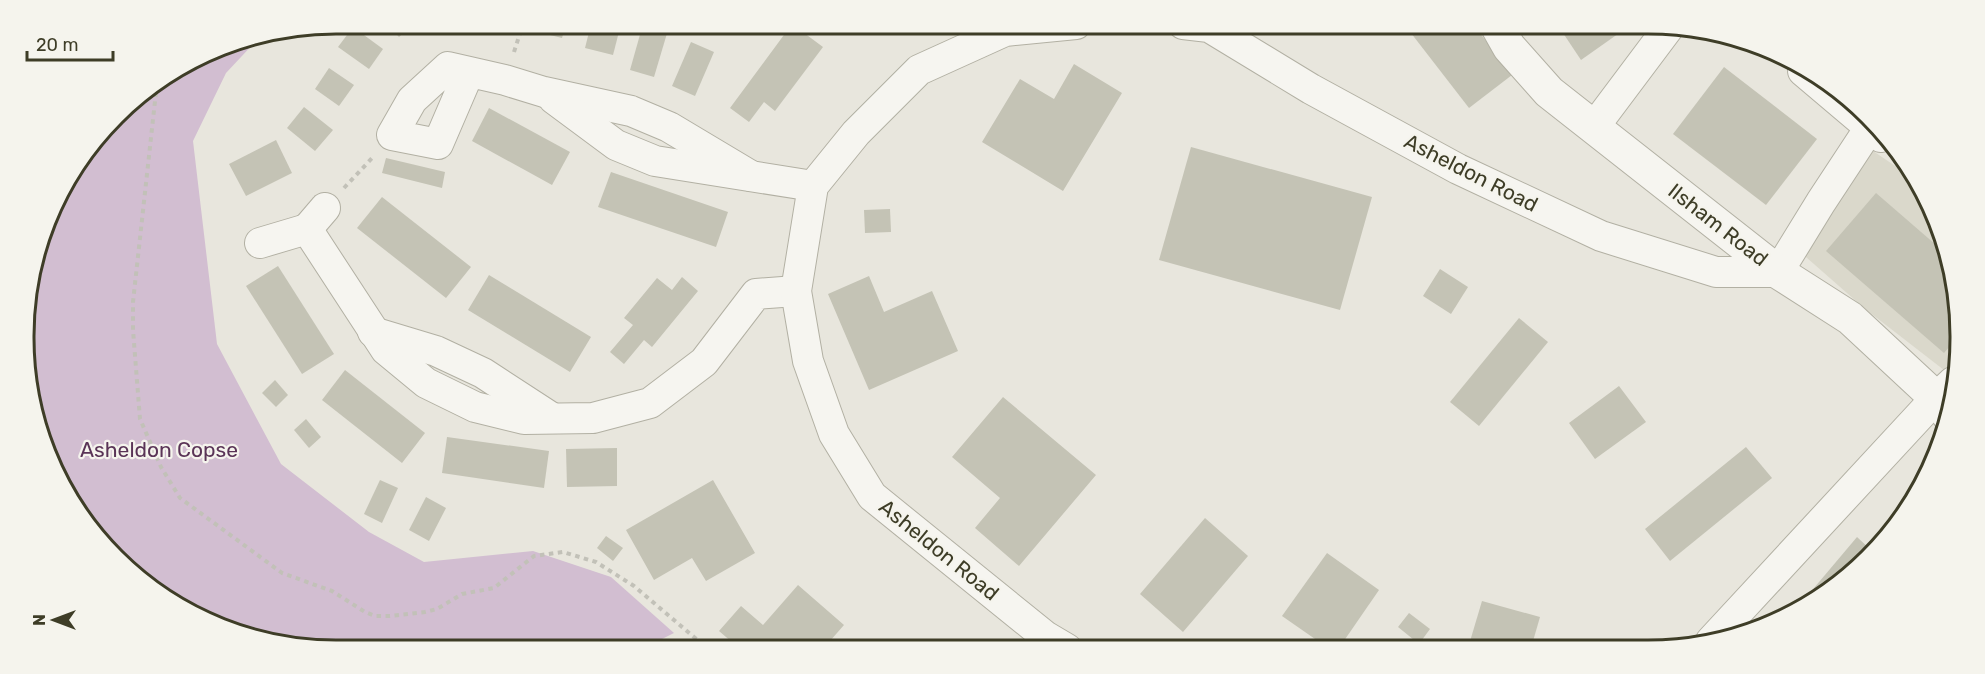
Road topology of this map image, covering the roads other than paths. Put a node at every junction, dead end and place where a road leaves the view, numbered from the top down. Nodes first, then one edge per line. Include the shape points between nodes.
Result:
1 (998, 34) edge
2 (1221, 34) edge
3 (1502, 34) edge
4 (1663, 35) edge
5 (469, 72) junction
6 (544, 92) junction
7 (631, 111) junction
8 (669, 127) junction
9 (1594, 127) junction
10 (1873, 136) edge
11 (616, 145) junction
12 (655, 160) junction
13 (751, 176) junction
14 (813, 186) junction
15 (260, 243) dead end
16 (1778, 272) junction
17 (796, 291) junction
18 (373, 332) junction
19 (435, 351) junction
20 (483, 372) junction
21 (426, 383) junction
22 (1945, 398) edge
23 (1944, 402) edge
24 (475, 406) junction
25 (552, 418) junction
26 (1722, 630) edge
27 (1052, 640) edge

1 - 14 street via 919,70 856,134
2 - 16 street, Asheldon Road via 1311,89 1458,169 1601,236 1716,272
3 - 9 street, Ilsham Road via 1549,93
4 - 9 street
5 - 5 street via 438,144 392,135 412,100 448,67
5 - 6 street
6 - 7 street
6 - 11 street
7 - 8 street
7 - 11 street
8 - 12 street
8 - 13 street
9 - 16 street, Ilsham Road
10 - 16 street via 1821,202
11 - 12 street
12 - 13 street
13 - 14 street
14 - 17 street, Asheldon Road
15 - 18 street via 316,219
16 - 22 street, Ilsham Road via 1850,318
17 - 25 street via 756,294 704,363 650,404 592,418
17 - 27 street, Asheldon Road via 808,361 834,434 872,496
18 - 19 street
18 - 21 street via 386,350
19 - 20 street
19 - 21 street
20 - 24 street
20 - 25 street
21 - 24 street
23 - 26 street
24 - 25 street via 524,419

